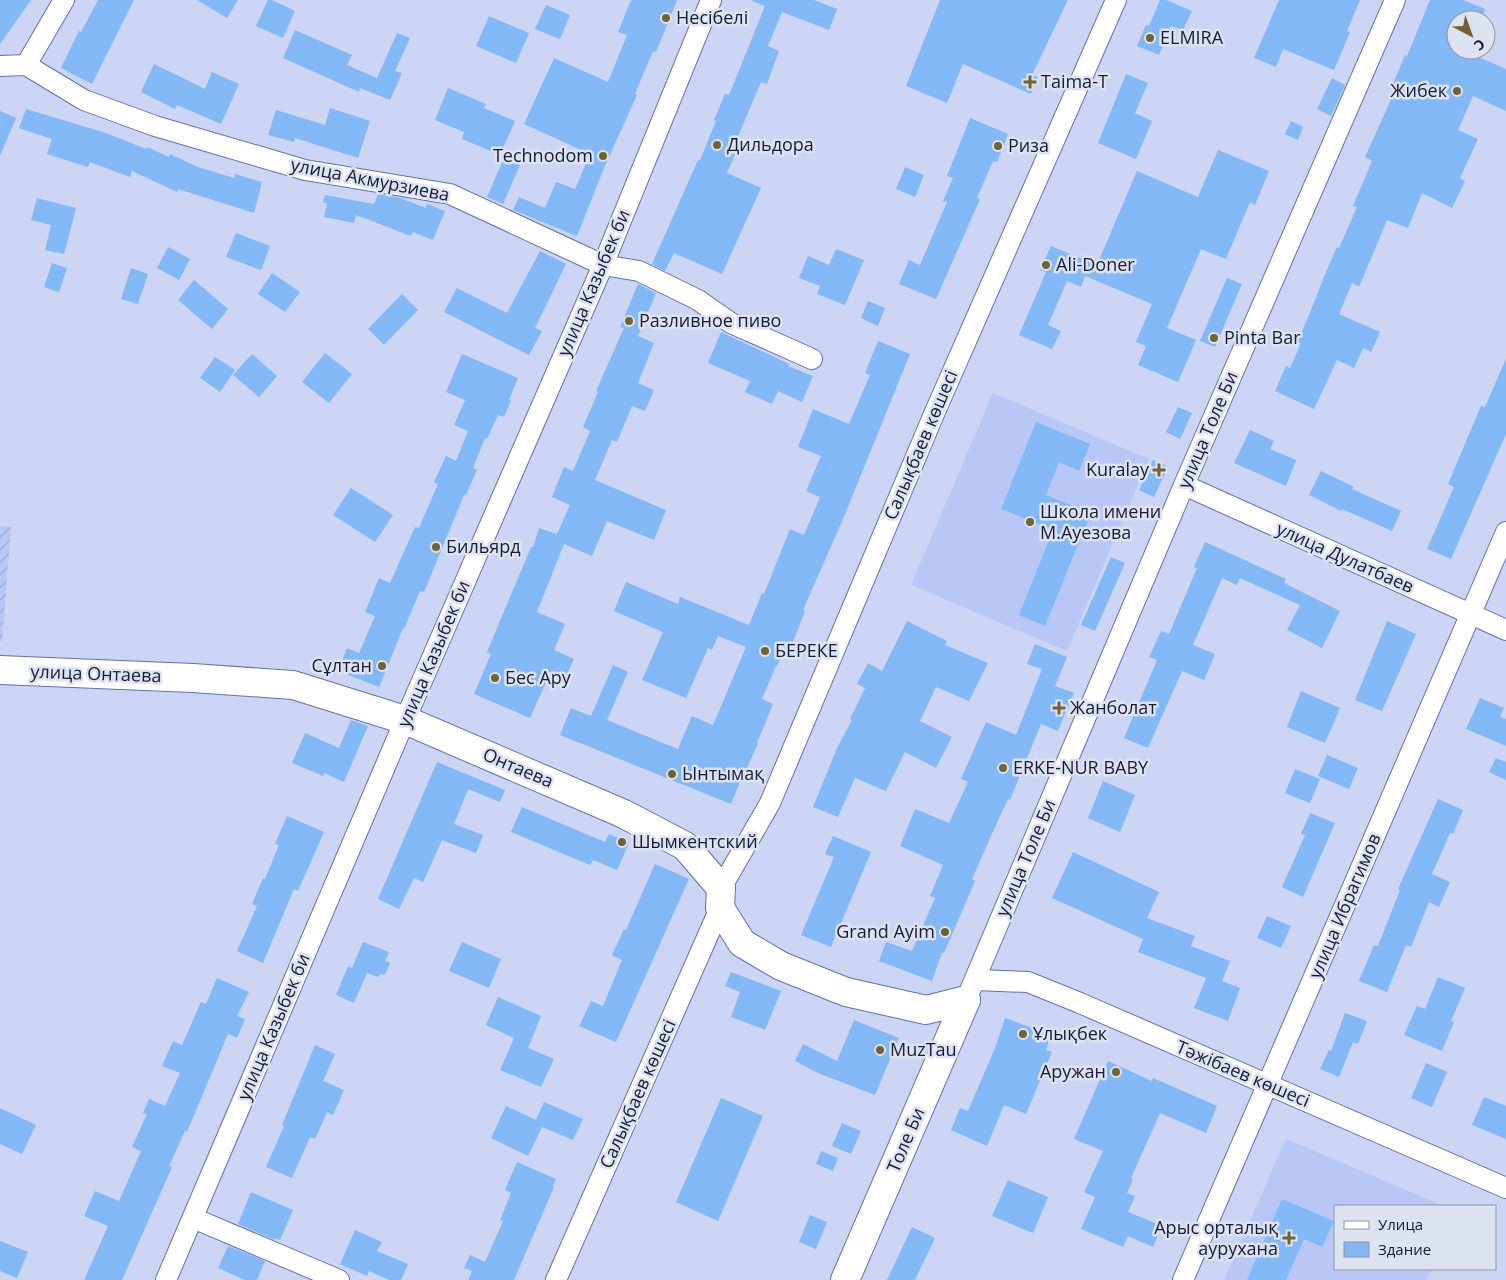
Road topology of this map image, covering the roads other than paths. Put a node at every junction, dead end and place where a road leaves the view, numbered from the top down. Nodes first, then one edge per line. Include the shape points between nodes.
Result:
1 (64, 0) edge
2 (711, 0) edge
3 (1116, 0) edge
4 (1395, 0) edge
5 (26, 64) junction
6 (0, 66) edge
7 (603, 264) junction
8 (812, 359) dead end
9 (1184, 485) junction
10 (1506, 532) edge
11 (1471, 615) junction
12 (1506, 630) edge
13 (0, 670) edge
14 (293, 685) joint
15 (405, 720) junction
16 (720, 898) junction
17 (971, 990) junction
18 (1268, 1085) junction
19 (1506, 1188) edge
20 (193, 1218) junction
21 (166, 1280) edge
22 (339, 1280) edge
23 (556, 1280) edge
24 (845, 1280) edge
25 (1184, 1280) edge

1 - 5 street
2 - 7 street, улица Казыбек би
3 - 16 street, Салықбаев көшесі via 934,414 770,803
4 - 9 street, улица Толе Би
5 - 6 street
5 - 7 street, улица Акмурзиева via 84,100 155,126 305,170 450,194
7 - 8 street, улица Акмурзиева via 639,270 698,300 731,323
7 - 15 street, улица Казыбек би
9 - 11 street, улица Дулатбаев
9 - 17 street, улица Толе Би
10 - 11 street, улица Ибрагимов
11 - 12 street, улица Дулатбаев
11 - 18 street, улица Ибрагимов
13 - 14 main road, улица Онтаева
14 - 15 main road, Онтаева
15 - 16 main road, Онтаева via 624,814 685,846
15 - 20 street, улица Казыбек би
16 - 17 main road, Онтаева via 742,943 781,966 846,992 926,1010
16 - 23 street, Салықбаев көшесі
17 - 18 street, Тәжібаев көшесі via 1028,982
17 - 24 main road, Толе Би
18 - 19 street, Тәжібаев көшесі
18 - 25 street, улица Ибрагимов
20 - 21 street, улица Казыбек би
20 - 22 street

